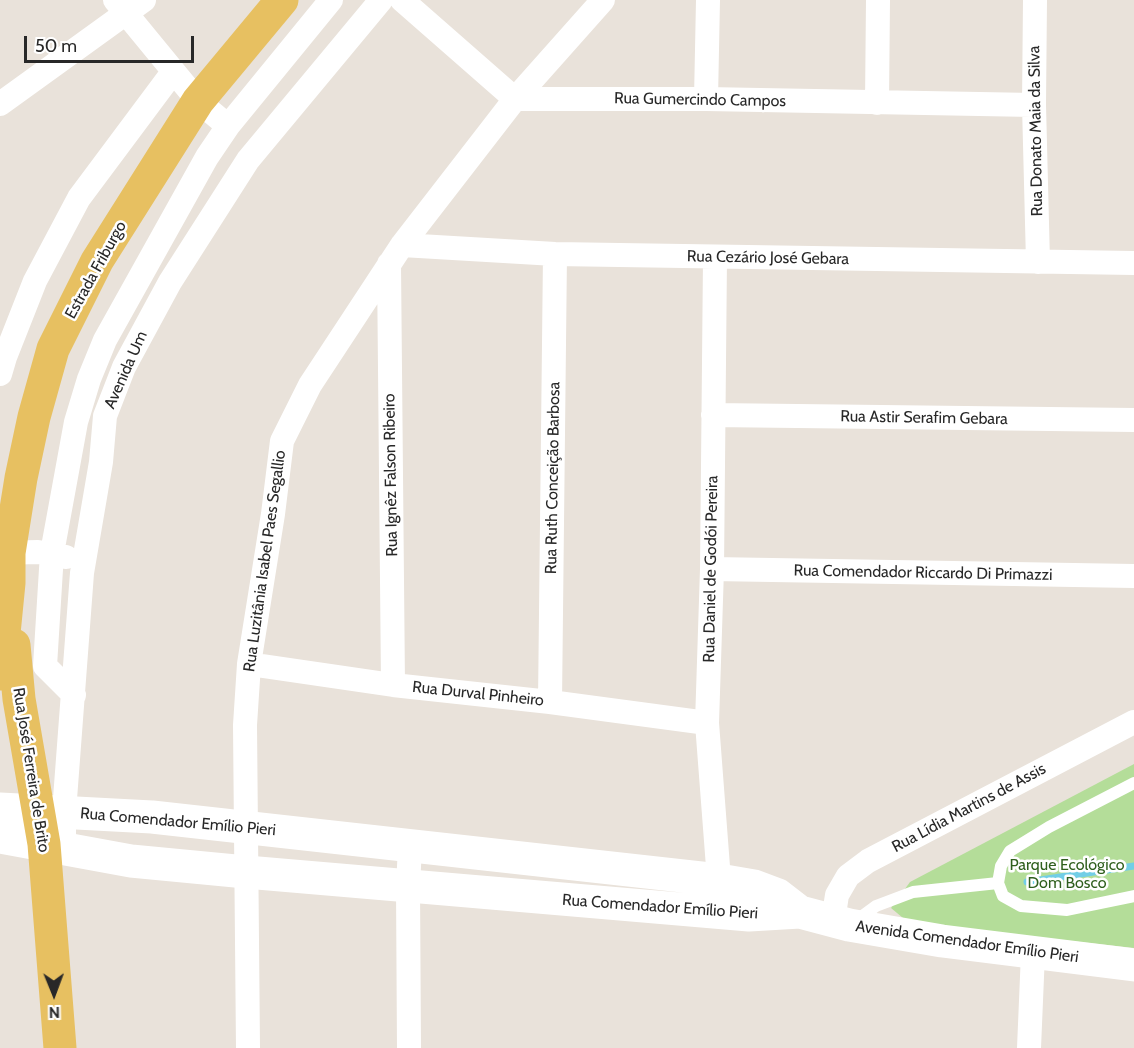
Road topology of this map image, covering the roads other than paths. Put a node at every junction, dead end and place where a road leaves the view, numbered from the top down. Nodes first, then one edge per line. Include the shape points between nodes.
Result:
1 (144, 0) edge
2 (282, 0) edge
3 (331, 0) edge
4 (381, 0) edge
5 (402, 0) edge
6 (603, 0) edge
7 (708, 0) edge
8 (878, 0) edge
9 (1035, 0) edge
10 (120, 7) edge
11 (173, 72) junction
12 (515, 99) junction
13 (706, 99) junction
14 (198, 101) junction
15 (877, 103) junction
16 (0, 104) edge
17 (1035, 105) junction
18 (228, 126) junction
19 (555, 254) junction
20 (395, 255) junction
21 (716, 258) junction
22 (1038, 262) junction
23 (1134, 263) edge
24 (0, 374) edge
25 (713, 415) junction
26 (1134, 420) edge
27 (64, 492) junction
28 (94, 506) junction
29 (52, 553) junction
30 (6, 563) edge
31 (712, 569) junction
32 (82, 573) junction
33 (1134, 576) edge
34 (249, 664) junction
35 (0, 674) edge
36 (393, 686) junction
37 (74, 695) junction
38 (550, 702) junction
39 (1134, 722) edge
40 (707, 723) junction
41 (1134, 783) edge
42 (0, 809) edge
43 (51, 811) junction
44 (246, 827) junction
45 (0, 837) edge
46 (410, 846) junction
47 (54, 847) junction
48 (246, 872) junction
49 (719, 880) junction
50 (998, 883) junction
51 (408, 887) junction
52 (1134, 896) edge
53 (800, 912) junction
54 (841, 923) junction
55 (1033, 952) junction
56 (1134, 965) edge
57 (60, 1048) edge
58 (248, 1048) edge
59 (410, 1048) edge
60 (1029, 1048) edge

1 - 10 street
2 - 14 main road, Estrada Friburgo
3 - 18 street, Avenida Um
4 - 28 street, Avenida Um via 248,160 170,282 124,367 105,416
5 - 12 street
6 - 12 street, Rua Luzitânia Isabel Paes Segallio
7 - 13 street
8 - 15 street
9 - 17 street, Rua Donato Maia da Silva
10 - 11 street
10 - 16 street
11 - 14 street
11 - 24 street via 79,198 35,281
12 - 13 street, Rua Gumercindo Campos
12 - 20 street, Rua Luzitânia Isabel Paes Segallio
13 - 15 street, Rua Gumercindo Campos
14 - 18 street
14 - 30 main road, Estrada Friburgo via 98,261 53,349 34,417
15 - 17 street, Rua Gumercindo Campos
17 - 22 street, Rua Donato Maia da Silva
18 - 27 street, Avenida Um via 105,340 76,422
19 - 20 street, Rua Cezário José Gebara
19 - 21 street, Rua Cezário José Gebara
19 - 38 street, Rua Ruth Conceição Barbosa
20 - 34 street, Rua Luzitânia Isabel Paes Segallio via 310,385 282,441
20 - 36 street, Rua Ignêz Falson Ribeiro
21 - 22 street, Rua Cezário José Gebara
21 - 25 street, Rua Daniel de Godói Pereira
22 - 23 street, Rua Cezário José Gebara
25 - 26 street, Rua Astir Serafim Gebara
25 - 31 street, Rua Daniel de Godói Pereira
27 - 28 street via 69,503 78,508
27 - 29 street, Avenida Um
28 - 32 street, Avenida Um
29 - 30 street
29 - 32 street via 71,559
29 - 37 street, Avenida Um via 45,666
30 - 35 main road, Rua José Ferreira de Brito
30 - 43 main road, Rua José Ferreira de Brito via 19,699
31 - 33 street, Rua Comendador Riccardo Di Primazzi
31 - 40 street, Rua Daniel de Godói Pereira
32 - 37 street, Avenida Um
34 - 36 street, Rua Durval Pinheiro
34 - 44 street, Rua Luzitânia Isabel Paes Segallio
36 - 38 street, Rua Durval Pinheiro
37 - 43 street, Avenida Um
38 - 40 street, Rua Durval Pinheiro
39 - 54 street, Rua Lídia Martins de Assis via 868,861 848,876 837,895
40 - 49 street, Rua Daniel de Godói Pereira
41 - 50 lane via 1010,851 1001,866
42 - 43 street, Rua Comendador Emílio Pieri
43 - 44 street, Rua Comendador Emílio Pieri
43 - 47 main road, Rua José Ferreira de Brito
44 - 46 street, Rua Comendador Emílio Pieri
44 - 48 street, Rua Luzitânia Isabel Paes Segallio
45 - 47 street, Rua Comendador Emílio Pieri
46 - 49 street, Rua Comendador Emílio Pieri
46 - 51 street
47 - 48 street, Rua Comendador Emílio Pieri via 131,861
47 - 57 main road, Rua José Ferreira de Brito
48 - 51 street, Rua Comendador Emílio Pieri
48 - 58 street, Rua Luzitânia Isabel Paes Segallio
49 - 53 street, Rua Comendador Emílio Pieri via 778,894
50 - 52 lane via 1003,896 1021,906 1067,910
50 - 54 lane via 913,892
51 - 53 street, Rua Comendador Emílio Pieri via 749,915
51 - 59 street
53 - 54 street, Avenida Comendador Emílio Pieri
54 - 55 street, Avenida Comendador Emílio Pieri
55 - 56 street, Avenida Comendador Emílio Pieri
55 - 60 street

